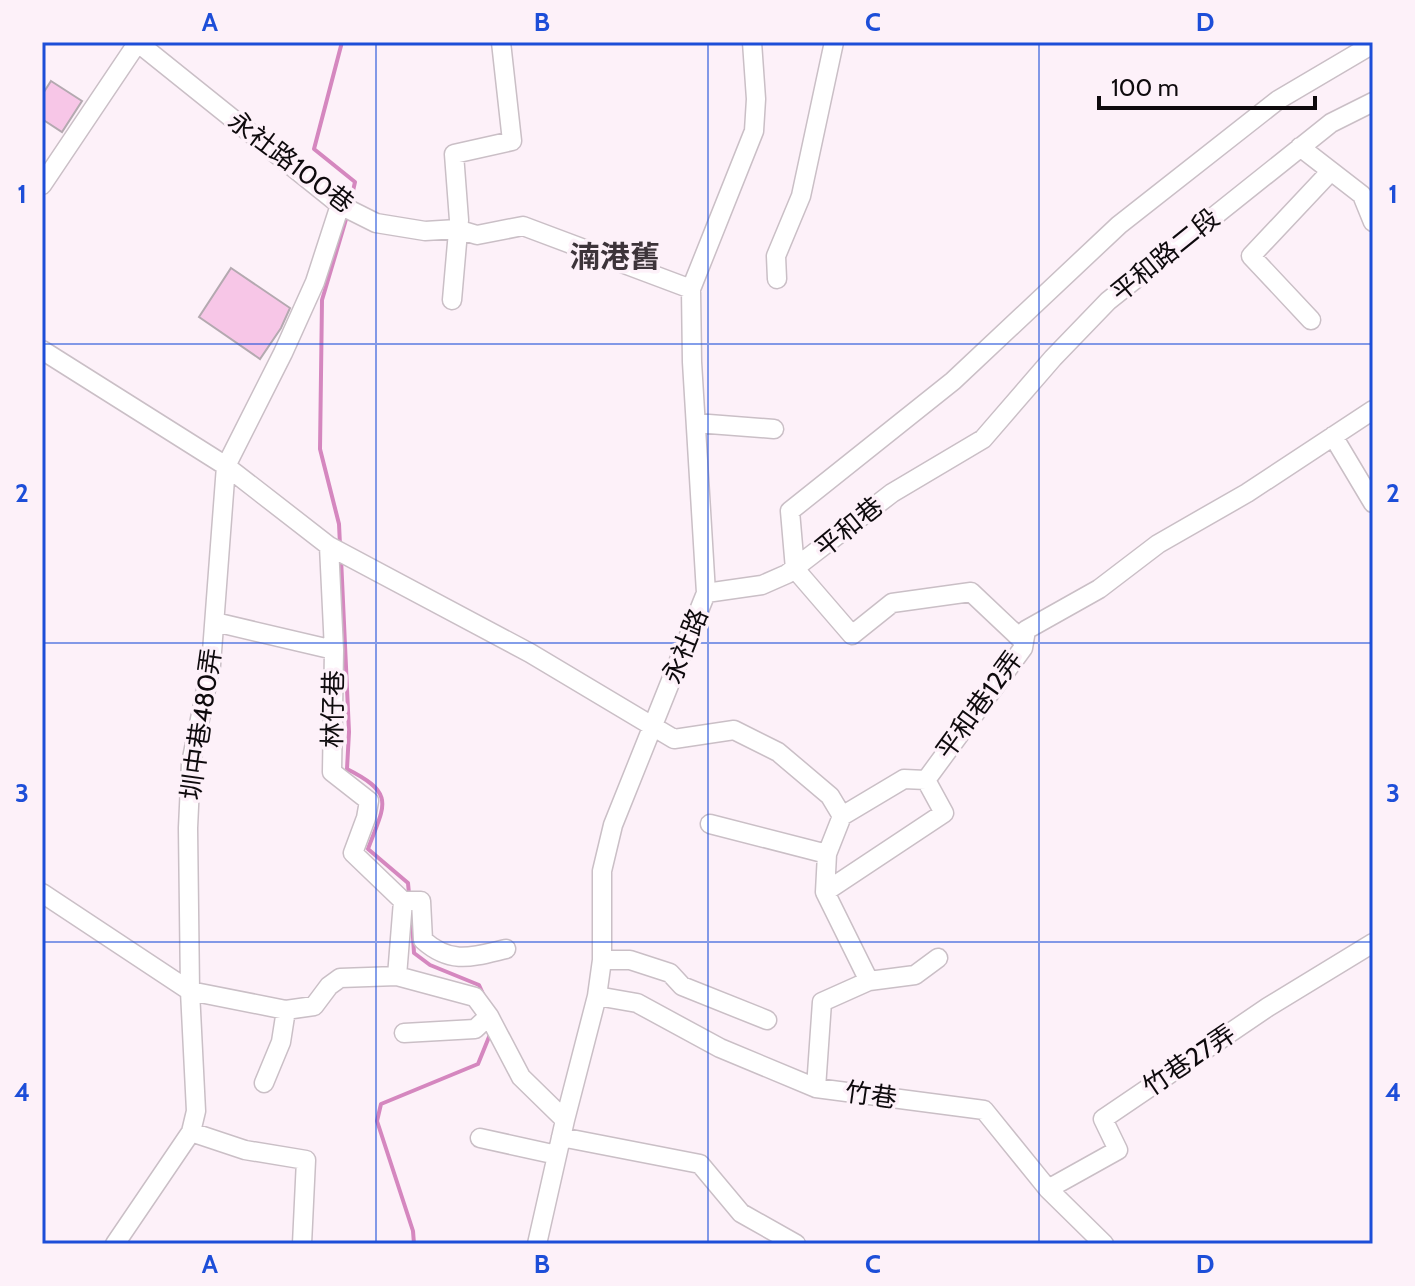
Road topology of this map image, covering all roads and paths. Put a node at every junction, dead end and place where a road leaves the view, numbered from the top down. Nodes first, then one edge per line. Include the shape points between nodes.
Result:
1 (137, 42) edge
2 (501, 42) edge
3 (752, 42) edge
4 (834, 42) edge
5 (1373, 44) edge
6 (1373, 102) edge
7 (1300, 147) junction
8 (1331, 171) junction
9 (42, 185) edge
10 (1367, 188) edge
11 (340, 205) junction
12 (1373, 222) edge
13 (457, 229) junction
14 (777, 279) dead end
15 (691, 289) junction
16 (452, 300) dead end
17 (1311, 320) dead end
18 (42, 350) edge
19 (1373, 410) edge
20 (696, 423) junction
21 (774, 429) dead end
22 (1333, 436) junction
23 (983, 439) joint
24 (226, 466) junction
25 (1373, 503) edge
26 (329, 546) junction
27 (795, 569) junction
28 (706, 593) junction
29 (215, 622) junction
30 (1024, 642) junction
31 (334, 650) junction
32 (653, 725) junction
33 (926, 780) junction
34 (842, 816) junction
35 (710, 824) dead end
36 (827, 854) junction
37 (825, 892) junction
38 (42, 893) edge
39 (403, 901) junction
40 (1373, 943) edge
41 (506, 949) dead end
42 (938, 958) dead end
43 (602, 960) junction
44 (397, 976) junction
45 (869, 981) junction
46 (190, 991) junction
47 (597, 996) junction
48 (286, 1010) junction
49 (767, 1020) dead end
50 (492, 1022) junction
51 (404, 1033) dead end
52 (264, 1083) dead end
53 (816, 1088) junction
54 (191, 1132) junction
55 (561, 1137) junction
56 (480, 1138) dead end
57 (1048, 1189) junction
58 (115, 1244) edge
59 (302, 1244) edge
60 (537, 1244) edge
61 (796, 1244) edge
62 (1104, 1244) edge

1 - 9 street
1 - 11 street, 永社路100巷
2 - 13 street via 512,141 454,154
3 - 15 street, 永社路 via 754,131
4 - 14 street via 801,196 776,256
5 - 27 street via 1278,100 1119,225 953,381 790,511
6 - 7 street, 平和路二段 via 1331,123
7 - 8 street
7 - 23 street, 平和路二段 via 1108,301
8 - 10 street
8 - 17 street via 1251,256
10 - 12 street
11 - 13 street, 永社路100巷 via 376,223 425,231
11 - 24 street, 圳中巷480弄 via 315,282
13 - 15 street, 永社路100巷 via 477,235 523,226
13 - 16 street
15 - 20 street, 永社路
18 - 24 street
19 - 22 street, 平和巷12弄
20 - 21 street
20 - 28 street, 永社路
22 - 25 street
22 - 30 street, 平和巷12弄 via 1158,544 1099,589 1026,630
23 - 27 street, 平和巷 via 892,493
24 - 26 street
24 - 29 street, 圳中巷480弄
26 - 31 street, 林仔巷
26 - 32 street
27 - 28 street, 平和巷 via 762,585
27 - 30 street, 平和巷12弄 via 852,635 892,603 971,592
28 - 32 street, 永社路
29 - 31 street
29 - 46 street, 圳中巷480弄 via 191,763
30 - 33 street, 平和巷12弄
31 - 39 street, 林仔巷 via 332,772 369,801 353,853
32 - 34 street via 674,739 734,730 778,752 830,796
32 - 43 street, 永社路 via 613,825 602,871
33 - 34 street via 904,779
33 - 37 street, 平和巷12弄 via 944,813
34 - 36 street
35 - 36 street
36 - 37 street
37 - 45 street
38 - 46 street
39 - 41 street via 421,901 423,940 437,953 466,959
39 - 44 street
40 - 57 street, 竹巷27弄 via 1103,1119 1118,1150
42 - 45 street via 915,975
43 - 47 street, 永社路
43 - 49 street via 630,960 670,973 682,986
44 - 48 street via 340,978 314,1006
44 - 50 street via 475,997
45 - 53 street via 822,1002
46 - 48 street
46 - 54 street, 圳中巷480弄 via 196,1111
47 - 53 street, 竹巷 via 637,1003 720,1048
47 - 55 street, 永社路
48 - 52 street via 281,1042
50 - 51 street via 475,1029
50 - 55 street
53 - 57 street, 竹巷 via 984,1110
54 - 58 street, 圳中巷480弄
54 - 59 street via 245,1150 306,1160
55 - 56 street
55 - 60 street, 永社路
55 - 61 street via 700,1164 741,1213
57 - 62 street, 竹巷

